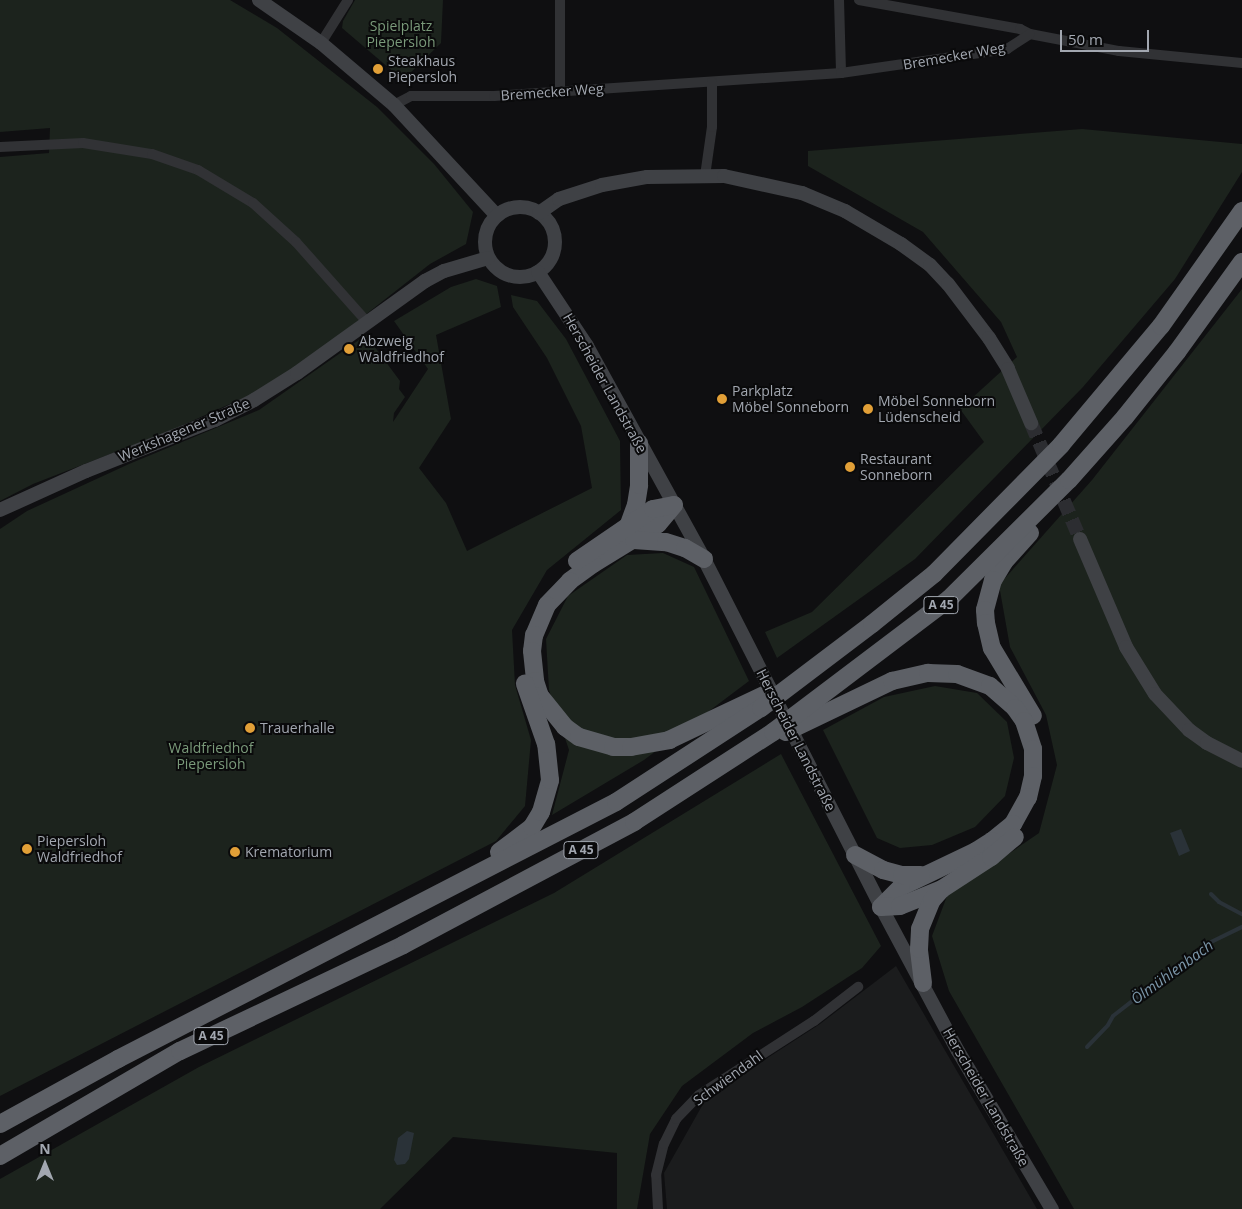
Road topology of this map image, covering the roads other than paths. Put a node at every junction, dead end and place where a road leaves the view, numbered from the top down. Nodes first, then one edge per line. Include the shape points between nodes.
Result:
1 (259, 0) edge
2 (348, 0) edge
3 (560, 0) edge
4 (840, 0) edge
5 (859, 0) edge
6 (1030, 34) junction
7 (321, 43) junction
8 (1242, 63) edge
9 (841, 73) junction
10 (712, 82) junction
11 (560, 90) junction
12 (394, 105) junction
13 (0, 147) edge
14 (705, 176) junction
15 (1242, 211) edge
16 (539, 213) junction
17 (497, 216) junction
18 (488, 258) junction
19 (1242, 262) edge
20 (538, 272) junction
21 (367, 322) junction
22 (1031, 423) tunnel mouth
23 (639, 443) junction
24 (1069, 480) junction
25 (674, 505) junction
26 (0, 510) edge
27 (632, 532) junction
28 (1080, 539) tunnel mouth
29 (704, 559) junction
30 (759, 704) junction
31 (801, 719) junction
32 (1242, 761) edge
33 (855, 855) junction
34 (927, 874) junction
35 (942, 890) junction
36 (441, 892) junction
37 (881, 906) junction
38 (923, 983) junction
39 (858, 987) dead end
40 (0, 1124) edge
41 (0, 1156) edge
42 (658, 1209) edge
43 (1052, 1209) edge

1 - 7 main road
2 - 7 street
3 - 11 street
4 - 9 street
5 - 6 street via 1020,29
6 - 8 street via 1119,51
6 - 9 street, Bremecker Weg via 1007,49
7 - 12 main road
9 - 10 street, Bremecker Weg
10 - 11 street, Bremecker Weg
10 - 14 street via 712,127
11 - 12 street, Bremecker Weg via 494,96 411,96
12 - 17 main road
13 - 21 street via 84,143 152,154 198,170 253,203 296,242
14 - 16 main road via 647,177 602,185 559,199
14 - 22 main road via 754,181 802,193 845,211 919,257 948,284 989,338 1008,369
15 - 30 highway, A 45 via 1161,326 1061,445 934,574 805,674
16 - 17 main road via 519,207
16 - 20 main road via 551,226 555,245 550,261
17 - 18 main road via 485,235
18 - 20 main road via 496,269 507,275 524,277
18 - 21 main road, Werkshagener Straße via 444,271 425,281
19 - 24 highway, A 45 via 1177,352
20 - 23 main road, Herscheider Landstraße via 588,346
21 - 26 main road, Werkshagener Straße via 254,400
23 - 25 main road, Herscheider Landstraße
23 - 27 highway via 639,485
24 - 31 highway, A 45 via 949,599
24 - 35 highway via 1040,522 1004,562 993,580 985,610 992,648 1041,734 1045,767 1040,796 1033,813 1012,841
25 - 27 highway via 653,509
25 - 29 main road, Herscheider Landstraße
27 - 29 highway via 685,548
27 - 30 highway via 570,581 547,605 538,621 532,643 533,666 540,696 552,714 579,737 612,747 631,747 669,740
27 - 36 highway via 564,571 548,587 529,616 520,656 522,673 546,744 549,763 550,780 541,812 519,839
28 - 32 main road via 1126,648 1155,694 1201,738
29 - 33 main road, Herscheider Landstraße
30 - 36 highway, A 45 via 616,802
31 - 34 highway via 883,685 928,673 973,678 990,686 1015,708 1030,735 1034,761 1031,787 1022,810 1013,824 992,841
31 - 41 highway, A 45 via 634,822 403,945 180,1051
33 - 34 highway via 883,870 902,875
33 - 37 main road, Herscheider Landstraße
34 - 37 highway via 901,886
35 - 37 highway via 900,906
35 - 38 highway via 932,900 920,929
36 - 40 highway, A 45 via 118,1059
37 - 38 main road, Herscheider Landstraße
38 - 43 main road, Herscheider Landstraße via 958,1051
39 - 42 street, Schwiendahl via 814,1021 699,1095 676,1119 664,1144 656,1175

